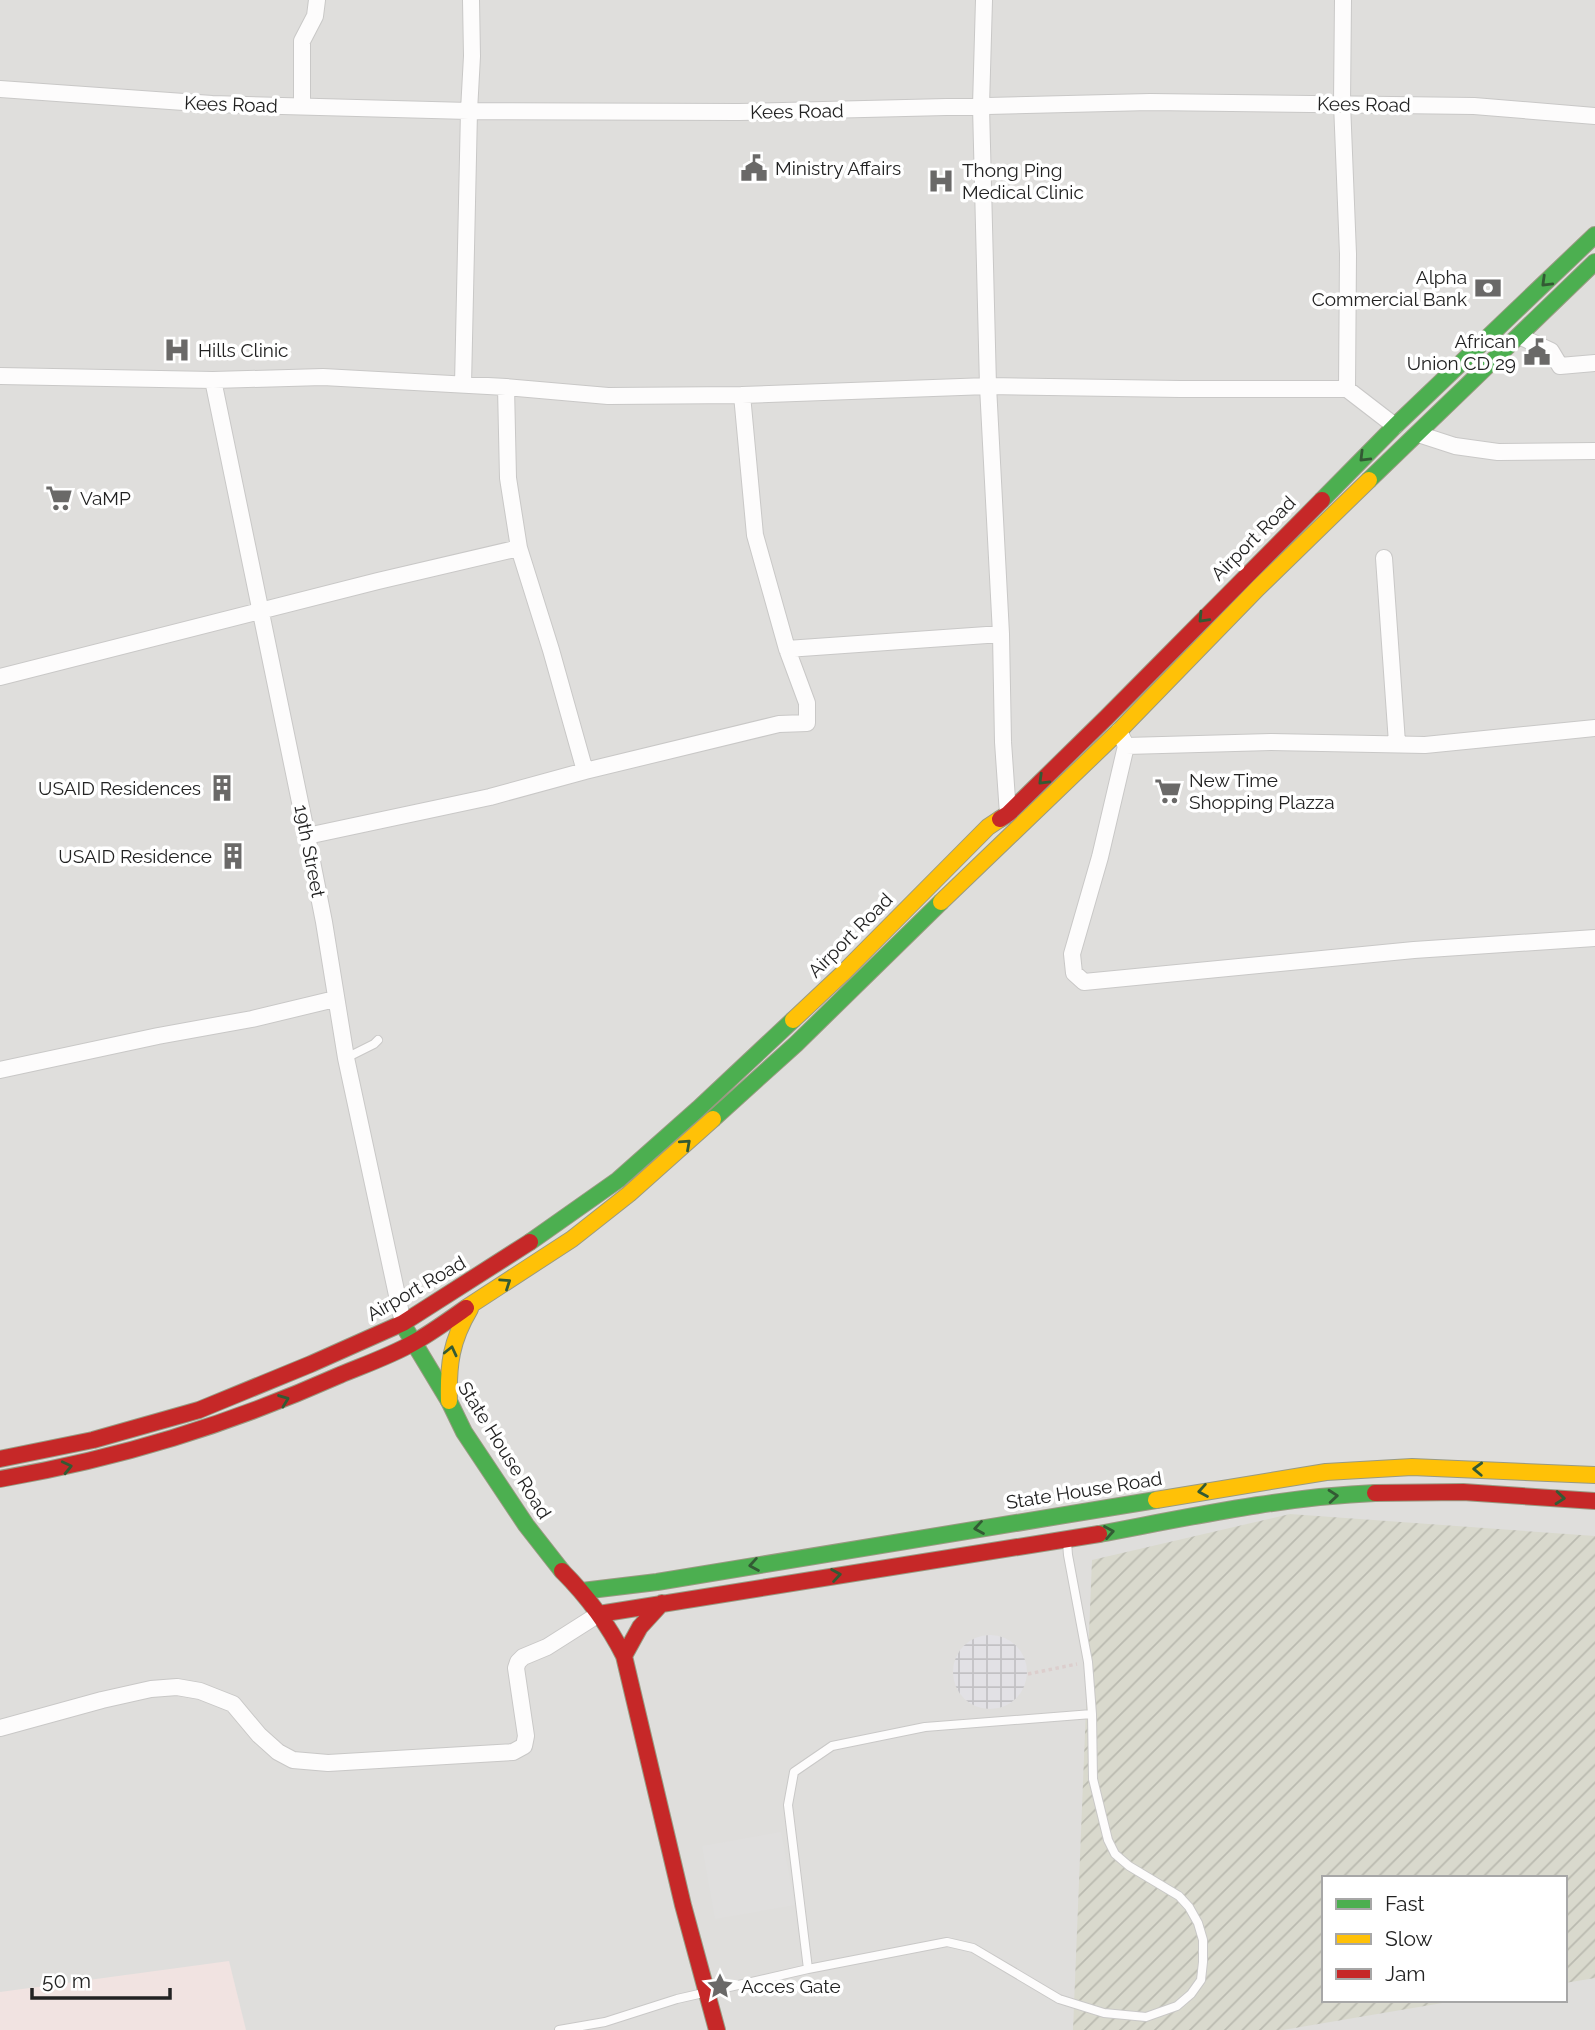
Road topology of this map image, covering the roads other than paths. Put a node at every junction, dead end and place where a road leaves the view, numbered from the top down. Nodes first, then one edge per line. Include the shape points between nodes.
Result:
1 (317, 0) edge
2 (471, 0) edge
3 (984, 0) edge
4 (1343, 0) edge
5 (0, 89) edge
6 (1342, 103) junction
7 (302, 106) junction
8 (981, 106) junction
9 (469, 111) junction
10 (1595, 116) edge
11 (1595, 235) edge
12 (1595, 262) edge
13 (1519, 336) junction
14 (1595, 363) edge
15 (0, 376) edge
16 (214, 380) junction
17 (463, 384) junction
18 (988, 386) junction
19 (506, 387) junction
20 (1347, 389) junction
21 (742, 396) junction
22 (1395, 426) junction
23 (1418, 434) junction
24 (1595, 451) edge
25 (519, 548) junction
26 (1384, 558) dead end
27 (260, 610) junction
28 (1001, 634) junction
29 (787, 649) junction
30 (0, 677) edge
31 (1595, 728) edge
32 (1123, 738) junction
33 (1397, 743) junction
34 (585, 771) junction
35 (1008, 814) junction
36 (307, 836) junction
37 (1595, 938) edge
38 (335, 999) junction
39 (782, 1030) junction
40 (378, 1040) dead end
41 (796, 1044) junction
42 (346, 1058) junction
43 (0, 1070) edge
44 (471, 1306) junction
45 (403, 1323) junction
46 (413, 1343) junction
47 (449, 1401) junction
48 (0, 1459) edge
49 (1516, 1470) junction
50 (1595, 1475) edge
51 (0, 1479) edge
52 (1250, 1483) junction
53 (1514, 1494) junction
54 (1595, 1501) edge
55 (1255, 1506) junction
56 (1065, 1514) junction
57 (1067, 1539) junction
58 (582, 1591) junction
59 (662, 1603) junction
60 (599, 1614) junction
61 (624, 1656) junction
62 (1092, 1714) junction
63 (0, 1728) edge
64 (808, 1969) junction
65 (708, 1992) junction
66 (606, 2026) edge
67 (559, 2030) edge
68 (717, 2030) edge

1 - 7 street via 315,16 302,41
2 - 9 street
3 - 8 street
4 - 6 street
5 - 7 street, Kees Road
6 - 8 street, Kees Road
6 - 10 street, Kees Road via 1474,106
6 - 20 street
7 - 9 street, Kees Road
8 - 9 street, Kees Road via 739,112
8 - 18 street
9 - 17 street
11 -> 22 main road, Airport Road
12 - 13 main road, Airport Road
13 - 14 street via 1552,351 1560,366
13 - 23 main road, Airport Road
15 - 16 street
16 - 17 street via 323,377
16 - 27 street, 19th Street
17 - 19 street
18 - 20 street
18 - 21 street
18 - 28 street
19 - 21 street via 608,396
19 - 25 street via 508,478
20 - 22 street
21 - 29 street via 755,534
22 -> 35 main road, Airport Road
23 - 24 street via 1455,446 1498,452
23 - 32 main road, Airport Road via 1258,588
25 - 27 street
25 - 34 street
26 - 33 street
27 - 30 street
27 - 36 street, 19th Street
28 - 29 street
28 - 35 street
29 - 34 street via 807,702 807,723 779,724
31 - 33 street via 1437,744
32 - 33 street
32 - 37 street via 1100,857 1072,954 1074,973 1084,982 1414,950
32 - 41 main road, Airport Road via 1034,811
34 - 36 street via 490,797
35 - 39 main road, Airport Road via 988,827
36 - 38 street, 19th Street
38 - 42 street, 19th Street
38 - 43 street
39 - 41 main road
39 - 45 main road, Airport Road via 618,1180 548,1231
40 - 42 lane
44 -> 41 main road, Airport Road via 572,1239 629,1194
42 - 45 street, 19th Street
44 - 46 main road, Airport Road
47 -> 44 main road via 452,1343
45 - 46 main road, State House Road
45 - 48 main road, Airport Road via 199,1410 93,1440
46 - 47 main road, State House Road
51 -> 46 main road, Airport Road via 124,1454 229,1422
47 - 58 main road, State House Road via 464,1432 526,1525 556,1566
49 - 50 main road, State House Road
49 -> 52 main road, State House Road via 1412,1467
49 - 53 main road
52 - 55 main road
52 -> 56 main road, State House Road
53 -> 54 main road
55 -> 53 main road via 1413,1491
57 -> 55 main road
56 - 57 street
56 -> 58 main road, State House Road
59 -> 57 main road
57 - 62 lane
58 - 60 main road, State House Road
59 - 60 main road
59 - 61 main road via 643,1620
60 - 61 main road, State House Road
60 - 63 street via 518,1662 526,1736 524,1746 513,1752 328,1763 293,1760 259,1735 233,1703 177,1687 102,1700
61 - 65 main road, State House Road
62 - 64 lane via 925,1727 832,1746 794,1772 788,1805
62 - 64 lane via 1093,1779 1108,1840 1129,1866 1179,1896 1194,1915 1203,1940 1201,1980 1191,1994 1177,2006 1146,2017 1104,2013 1059,1999 973,1948 947,1942
64 - 65 lane
65 - 66 lane
65 - 68 main road, State House Road
66 - 67 lane

